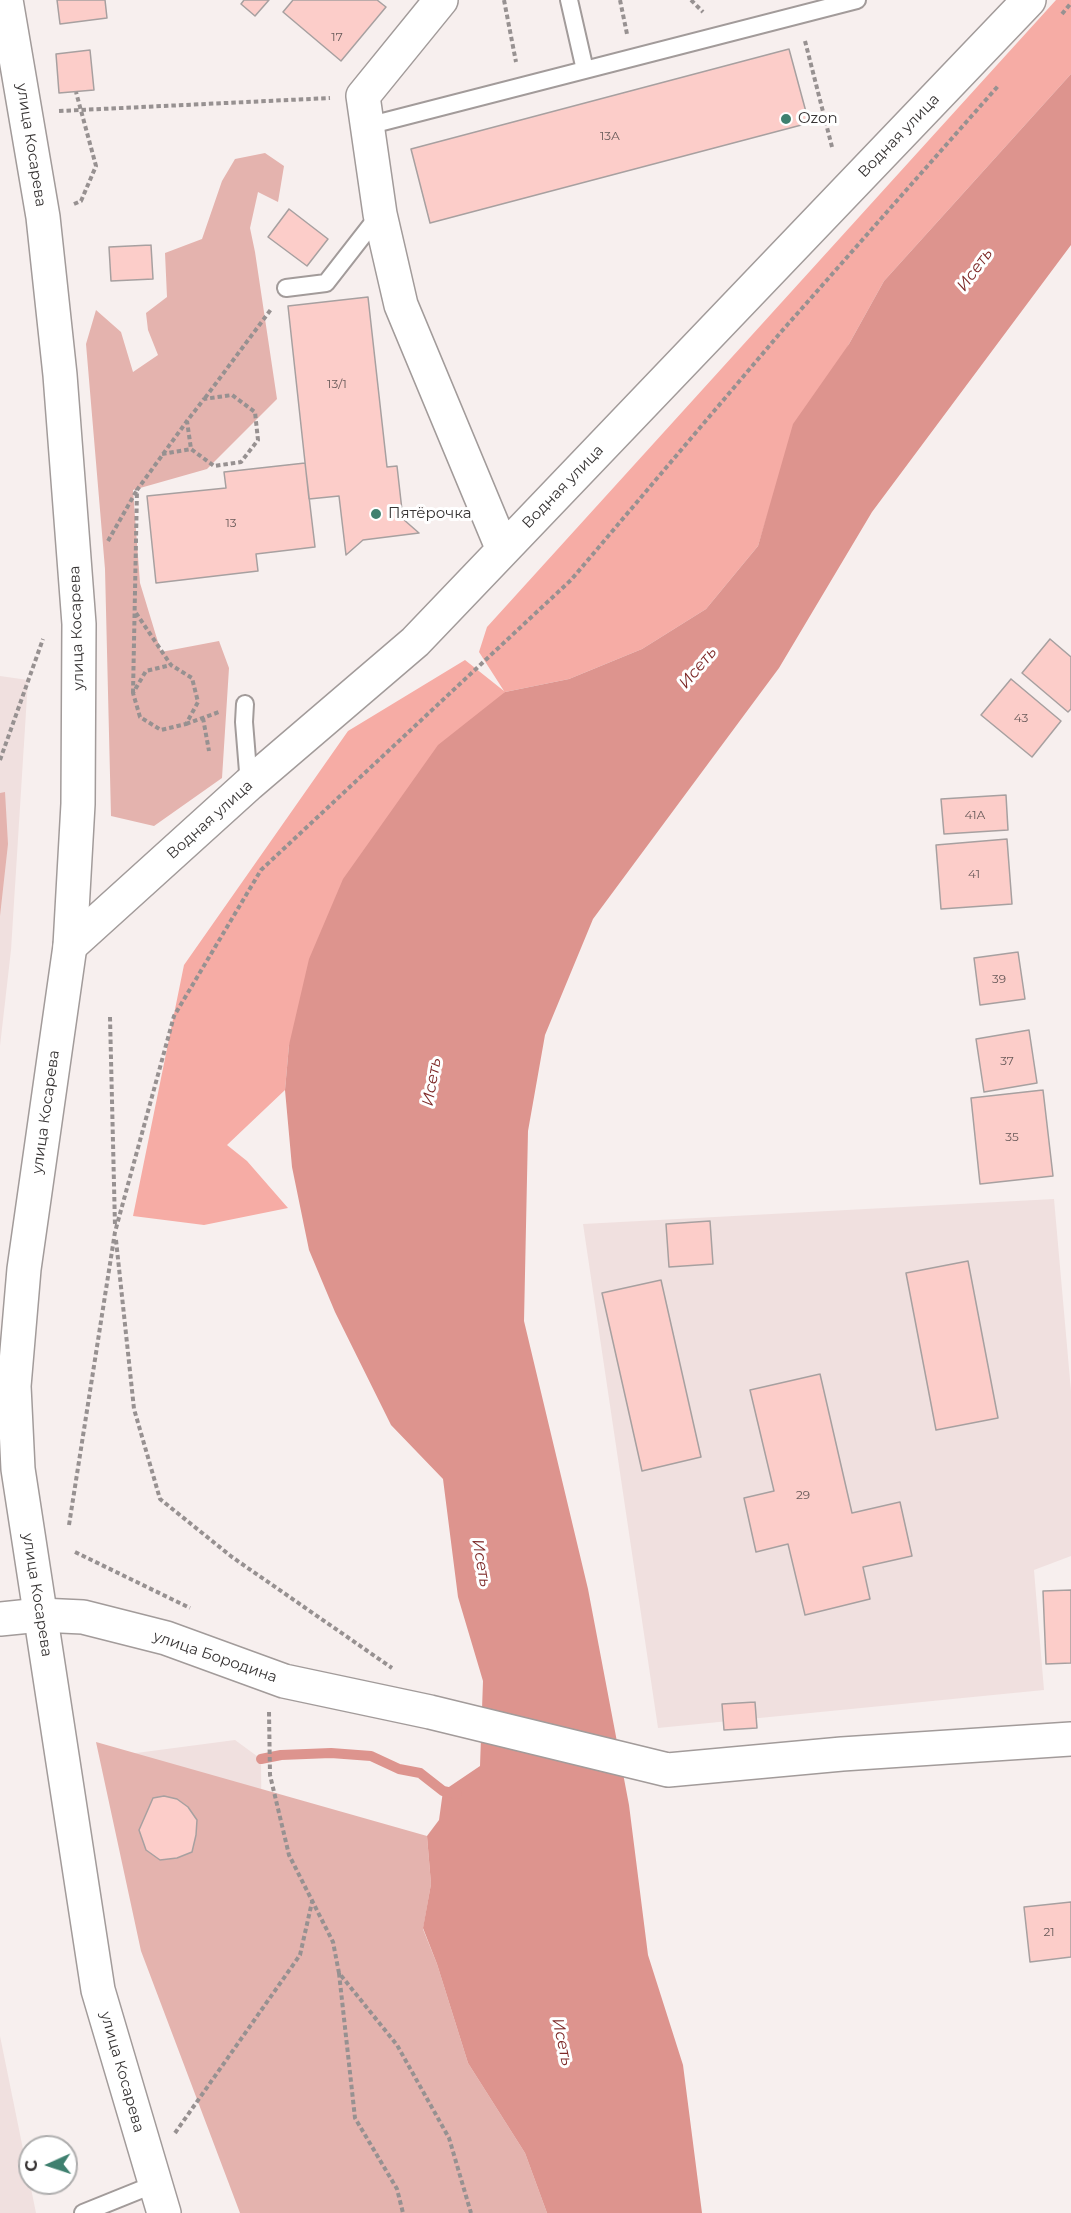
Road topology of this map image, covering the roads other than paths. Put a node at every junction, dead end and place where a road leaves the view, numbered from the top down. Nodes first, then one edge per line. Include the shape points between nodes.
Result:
1 (6, 0) edge
2 (569, 0) edge
3 (857, 0) edge
4 (1029, 0) edge
5 (444, 3) edge
6 (8, 60) edge
7 (585, 70) junction
8 (365, 111) junction
9 (380, 214) junction
10 (286, 288) road end
11 (503, 550) junction
12 (245, 704) road end
13 (249, 784) junction
14 (70, 946) junction
15 (40, 1615) junction
16 (0, 1619) edge
17 (1071, 1739) edge
18 (155, 2184) edge
19 (83, 2213) edge

1 - 6 street, улица Косарева
2 - 7 lane
3 - 7 lane
4 - 11 street, Водная улица
5 - 8 street
6 - 14 street, улица Косарева via 25,114 43,217 78,596 78,804
7 - 8 lane via 521,87
8 - 9 street
9 - 10 lane via 326,283
9 - 11 street via 401,305
11 - 13 street, Водная улица via 415,642
12 - 13 lane
13 - 14 street, Водная улица
14 - 15 street, улица Косарева via 24,1269 14,1386 18,1469
15 - 16 street, улица Бородина
15 - 17 street, улица Бородина via 93,1619 166,1638 284,1681 668,1770
15 - 18 street, улица Косарева via 98,1990
18 - 19 lane

